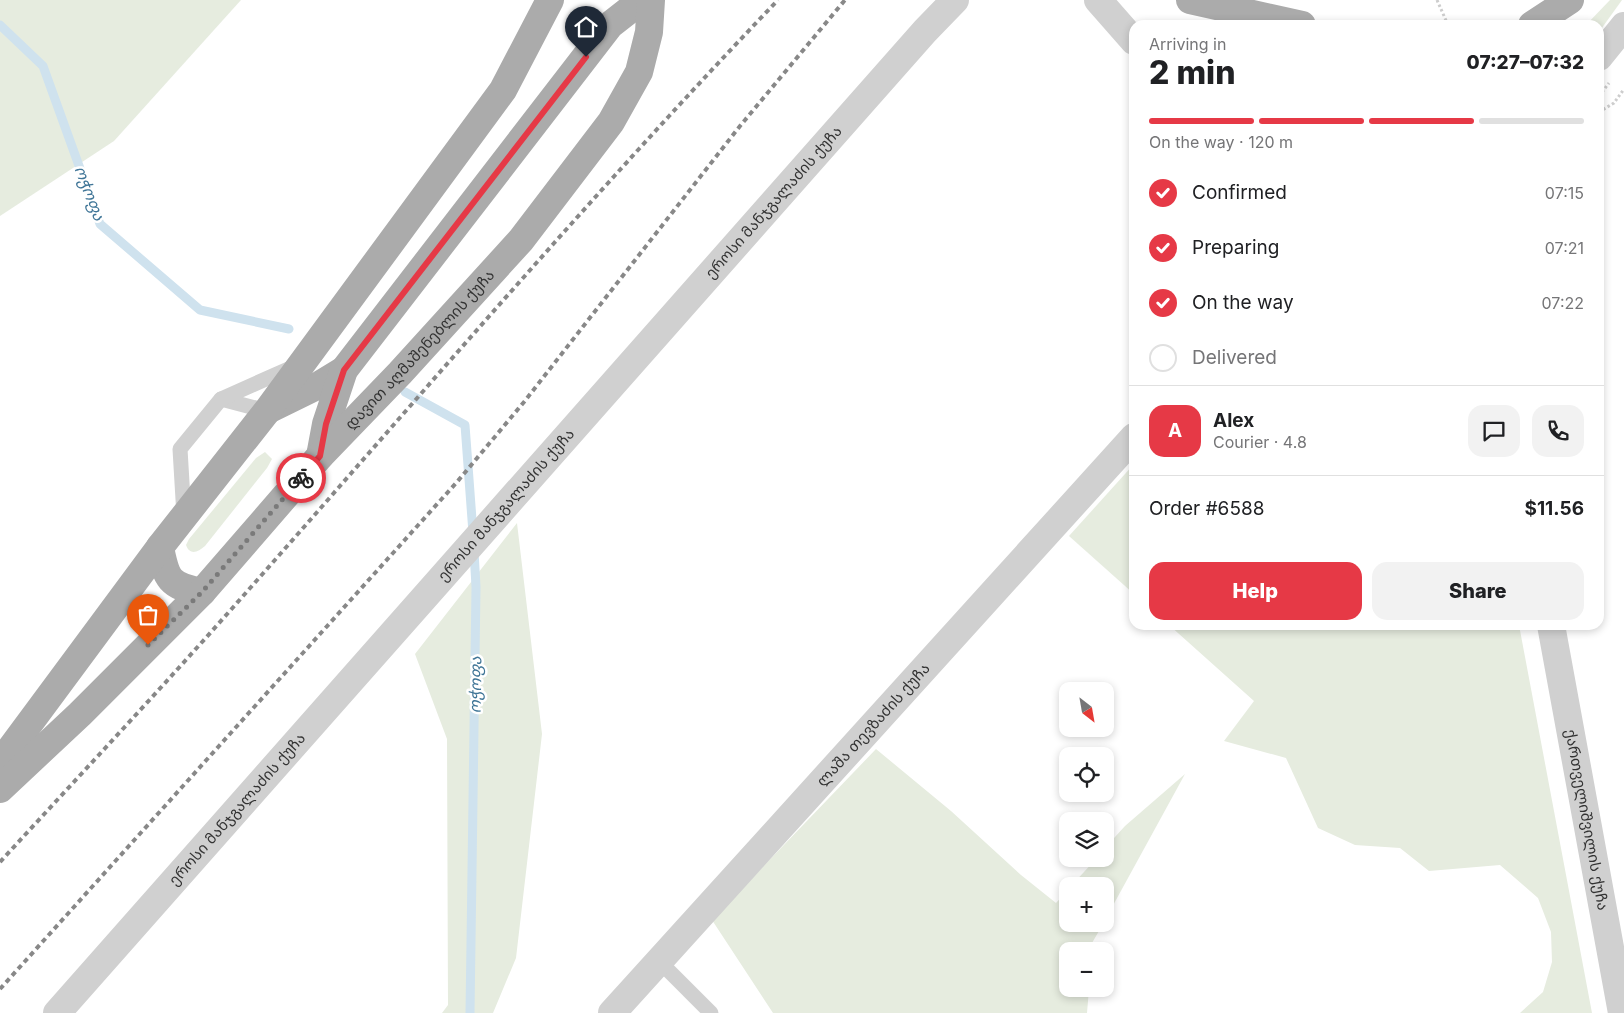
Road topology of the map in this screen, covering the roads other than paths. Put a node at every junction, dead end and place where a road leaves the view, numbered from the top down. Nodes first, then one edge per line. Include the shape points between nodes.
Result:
1 (550, 0) edge
2 (642, 0) edge
3 (651, 0) edge
4 (955, 0) edge
5 (1098, 0) edge
6 (1190, 0) edge
7 (1570, 0) edge
8 (1280, 20) edge
9 (1540, 20) edge
10 (1624, 26) edge
11 (1129, 35) edge
12 (1604, 51) edge
13 (303, 362) junction
14 (344, 370) junction
15 (221, 399) junction
16 (267, 411) junction
17 (1129, 443) edge
18 (320, 456) junction
19 (184, 517) junction
20 (160, 547) junction
21 (202, 592) junction
22 (1552, 630) edge
23 (0, 763) edge
24 (0, 789) edge
25 (659, 961) junction
26 (57, 1013) edge
27 (612, 1013) edge
28 (711, 1013) edge
29 (1622, 1013) edge

1 - 13 main road via 503,90
2 - 14 main road via 610,25
3 - 18 main road, დავით აღმაშენებლის ქუჩა via 649,32 639,72 611,122 521,240
4 - 26 street, ეროსი მანჯგალაძის ქუჩა
5 - 11 street
6 - 8 main road
7 - 9 main road
10 - 12 street
13 - 15 lane
13 - 16 main road
14 - 16 main road
14 - 18 main road via 326,424
15 - 16 lane
15 - 19 lane via 180,449
16 - 19 main road
17 - 25 street, ლაშა თევზაძის ქუჩა
18 - 21 main road, დავით აღმაშენებლის ქუჩა
19 - 20 main road
20 - 21 main road via 164,571 178,588
20 - 23 main road
21 - 24 main road, დავით აღმაშენებლის ქუჩა
22 - 29 street, ქართველიშვილის ქუჩა
25 - 27 street, ლაშა თევზაძის ქუჩა
25 - 28 lane

